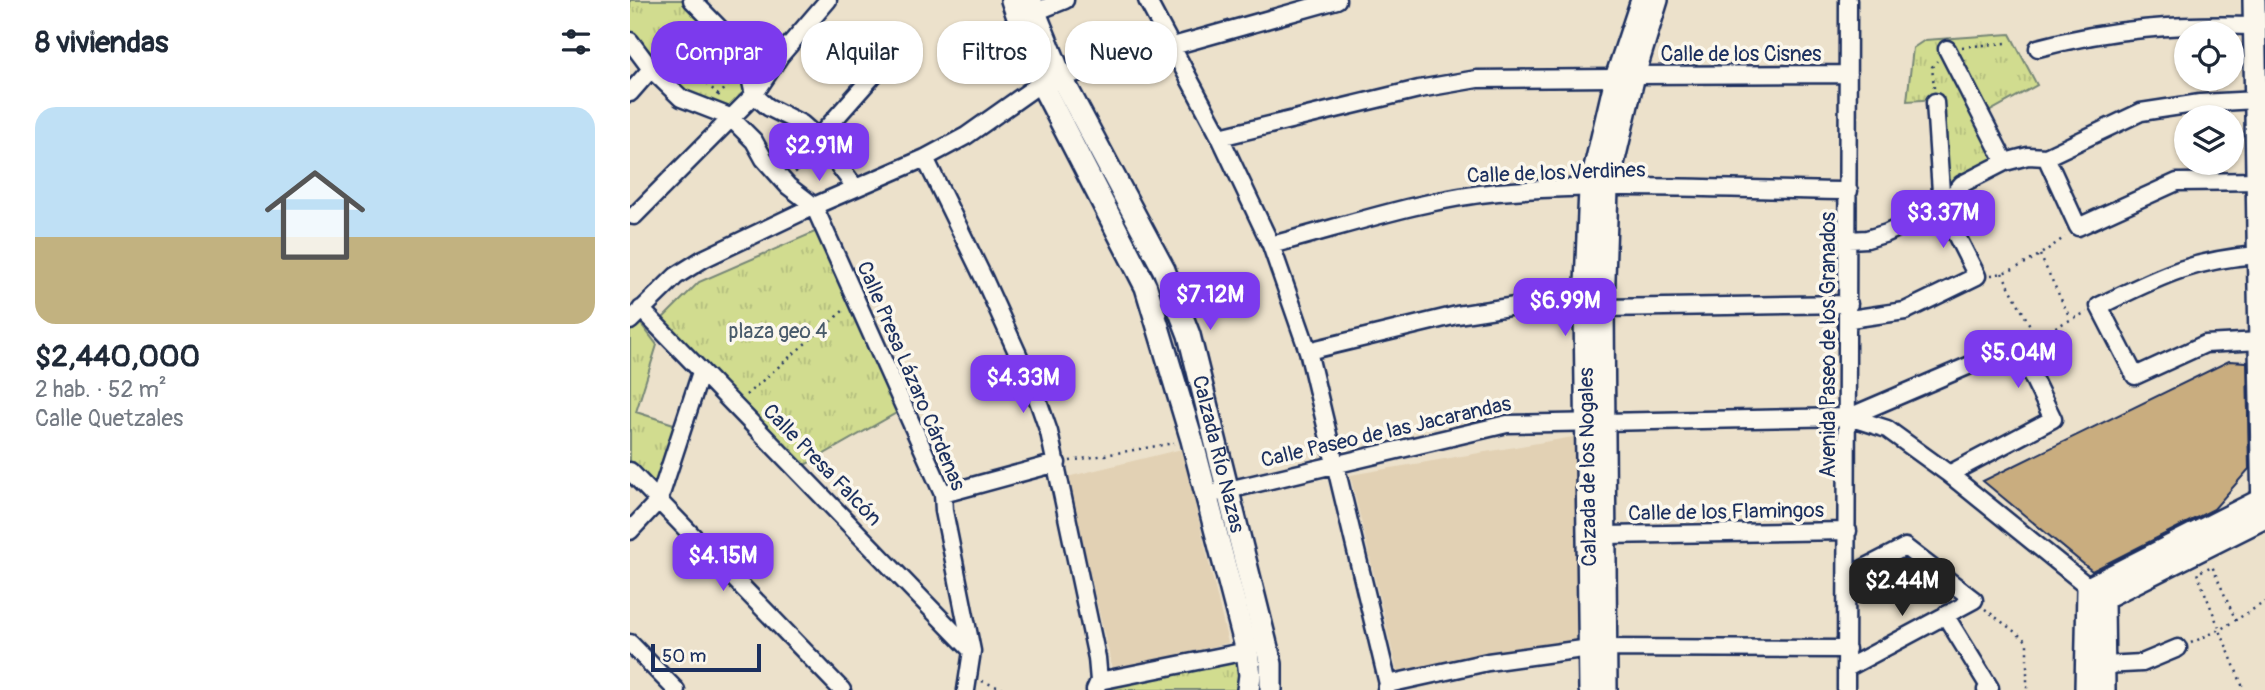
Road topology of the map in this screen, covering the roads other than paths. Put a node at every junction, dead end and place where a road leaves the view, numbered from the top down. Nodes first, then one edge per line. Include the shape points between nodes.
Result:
1 (828, 0) edge
2 (1065, 0) edge
3 (1147, 0) edge
4 (1336, 0) edge
5 (1642, 0) edge
6 (1657, 0) edge
7 (1848, 0) edge
8 (2254, 0) edge
9 (699, 7) edge
10 (1024, 8) edge
11 (1159, 21) edge
12 (2255, 26) junction
13 (630, 41) edge
14 (1177, 46) edge
15 (2038, 48) dead end
16 (1947, 49) road end
17 (1177, 53) edge
18 (651, 68) edge
19 (1849, 74) junction
20 (1065, 76) edge
21 (1625, 77) junction
22 (651, 78) edge
23 (1051, 80) junction
24 (667, 84) edge
25 (866, 84) edge
26 (1045, 84) edge
27 (630, 93) edge
28 (754, 94) junction
29 (2257, 100) junction
30 (1935, 102) road end
31 (730, 117) junction
32 (1220, 137) junction
33 (818, 138) junction
34 (2046, 157) junction
35 (925, 158) junction
36 (2005, 162) junction
37 (2262, 181) edge
38 (855, 187) junction
39 (1599, 189) junction
40 (1849, 191) junction
41 (814, 206) junction
42 (1942, 207) junction
43 (634, 216) dead end
44 (1849, 240) junction
45 (1271, 245) junction
46 (2258, 255) junction
47 (1594, 308) junction
48 (1849, 312) junction
49 (636, 315) edge
50 (2260, 341) junction
51 (1308, 351) junction
52 (701, 372) junction
53 (1849, 418) junction
54 (1596, 420) junction
55 (1057, 463) junction
56 (1334, 464) junction
57 (630, 471) edge
58 (1949, 474) junction
59 (1228, 490) junction
60 (943, 494) junction
61 (1207, 495) junction
62 (659, 500) junction
63 (2264, 508) edge
64 (630, 531) edge
65 (1848, 531) junction
66 (1605, 535) junction
67 (1847, 577) junction
68 (2096, 593) junction
69 (1945, 615) junction
70 (630, 643) edge
71 (1598, 648) junction
72 (2178, 648) road end
73 (1847, 649) junction
74 (1247, 650) junction
75 (972, 651) junction
76 (2104, 665) junction
77 (1847, 667) junction
78 (968, 683) edge
79 (1097, 686) edge
80 (1387, 687) edge
81 (1988, 689) edge
82 (676, 690) edge
83 (842, 690) edge
84 (1248, 690) edge
85 (1271, 690) edge
86 (1590, 690) edge
87 (1606, 690) edge
88 (1846, 690) edge
89 (2086, 690) edge
90 (2104, 690) edge

1 - 28 street via 780,55
2 - 10 street
3 - 11 street
4 - 14 street
5 - 21 street, Calzada de los Nogales
6 - 21 street, Calzada de los Nogales
7 - 19 street, Avenida Paseo de los Granados
8 - 12 street
9 - 28 street via 747,64
12 - 15 street via 2148,27 2090,34
12 - 29 street
13 - 18 street
16 - 36 street
17 - 32 street
19 - 21 street, Calle de los Cisnes
19 - 40 street, Avenida Paseo de los Granados
20 - 23 street
21 - 32 street, Calle de los Cisnes via 1477,79
21 - 39 street, Calzada de los Nogales
22 - 27 street
23 - 59 street, Calzada Río Nazas via 1164,270 1189,335
23 - 61 street, Calzada Río Nazas via 1146,287
24 - 31 street via 681,97
25 - 33 street
26 - 35 street
28 - 31 street
28 - 33 street
29 - 34 street via 2141,112
29 - 37 street
30 - 42 street
31 - 41 street via 788,187
31 - 43 street
32 - 45 street
33 - 38 street
34 - 36 street
34 - 37 street via 2078,227 2177,182
35 - 38 street
35 - 55 street via 1035,392
36 - 42 street via 1962,184
37 - 46 street
38 - 41 street
39 - 40 street, Calle de los Verdines
39 - 45 street, Calle de los Verdines via 1498,192 1446,200
39 - 47 street, Calzada de los Nogales
40 - 44 street, Avenida Paseo de los Granados
41 - 49 street via 703,259 676,276
41 - 60 street, Calle Presa Lázaro Cárdenas
42 - 44 street via 1887,233
42 - 48 street via 1977,276 1905,311
44 - 48 street, Avenida Paseo de los Granados
45 - 51 street
46 - 50 street
46 - 50 street via 2216,258 2174,270 2099,306 2135,376 2205,344
47 - 48 street
47 - 51 street via 1503,308
47 - 54 street, Calzada de los Nogales
48 - 53 street, Avenida Paseo de los Granados
49 - 52 street, Calle Presa Falcón
50 - 63 street
51 - 56 street
52 - 62 street
52 - 75 street, Calle Presa Falcón
53 - 54 street, Calle Paseo de las Jacarandas
53 - 58 street, Calle Paseo de las Jacarandas via 1887,429
53 - 58 street via 2017,345 2053,419
53 - 65 street, Avenida Paseo de los Granados
54 - 56 street, Calle Paseo de las Jacarandas via 1507,424
54 - 66 street, Calzada de los Nogales
54 - 71 street, Calzada de los Nogales
55 - 60 street
55 - 79 street
56 - 59 street, Calle Paseo de las Jacarandas
56 - 80 street
57 - 62 street
58 - 68 street, Calle Paseo de las Jacarandas
59 - 61 street, Calle Paseo de las Jacarandas
59 - 85 street, Calzada Río Nazas via 1272,664
60 - 75 street, Calle Presa Lázaro Cárdenas
61 - 74 street, Calzada Río Nazas
62 - 64 street
62 - 83 street
63 - 68 street
65 - 66 street, Calle de los Flamingos
65 - 67 street, Avenida Paseo de los Granados
66 - 71 street, Calzada de los Nogales
67 - 69 street via 1905,547 1974,600
67 - 73 street, Avenida Paseo de los Granados
68 - 76 street
68 - 89 street
69 - 77 street
69 - 81 street
70 - 82 street
71 - 73 street
71 - 80 street via 1488,662
71 - 86 street, Calzada de los Nogales
71 - 87 street, Calzada de los Nogales
72 - 76 street via 2142,663
73 - 77 street, Avenida Paseo de los Granados
74 - 79 street
74 - 84 street, Calzada Río Nazas
75 - 78 street, Calle Presa Lázaro Cárdenas
76 - 90 street
77 - 88 street, Avenida Paseo de los Granados

